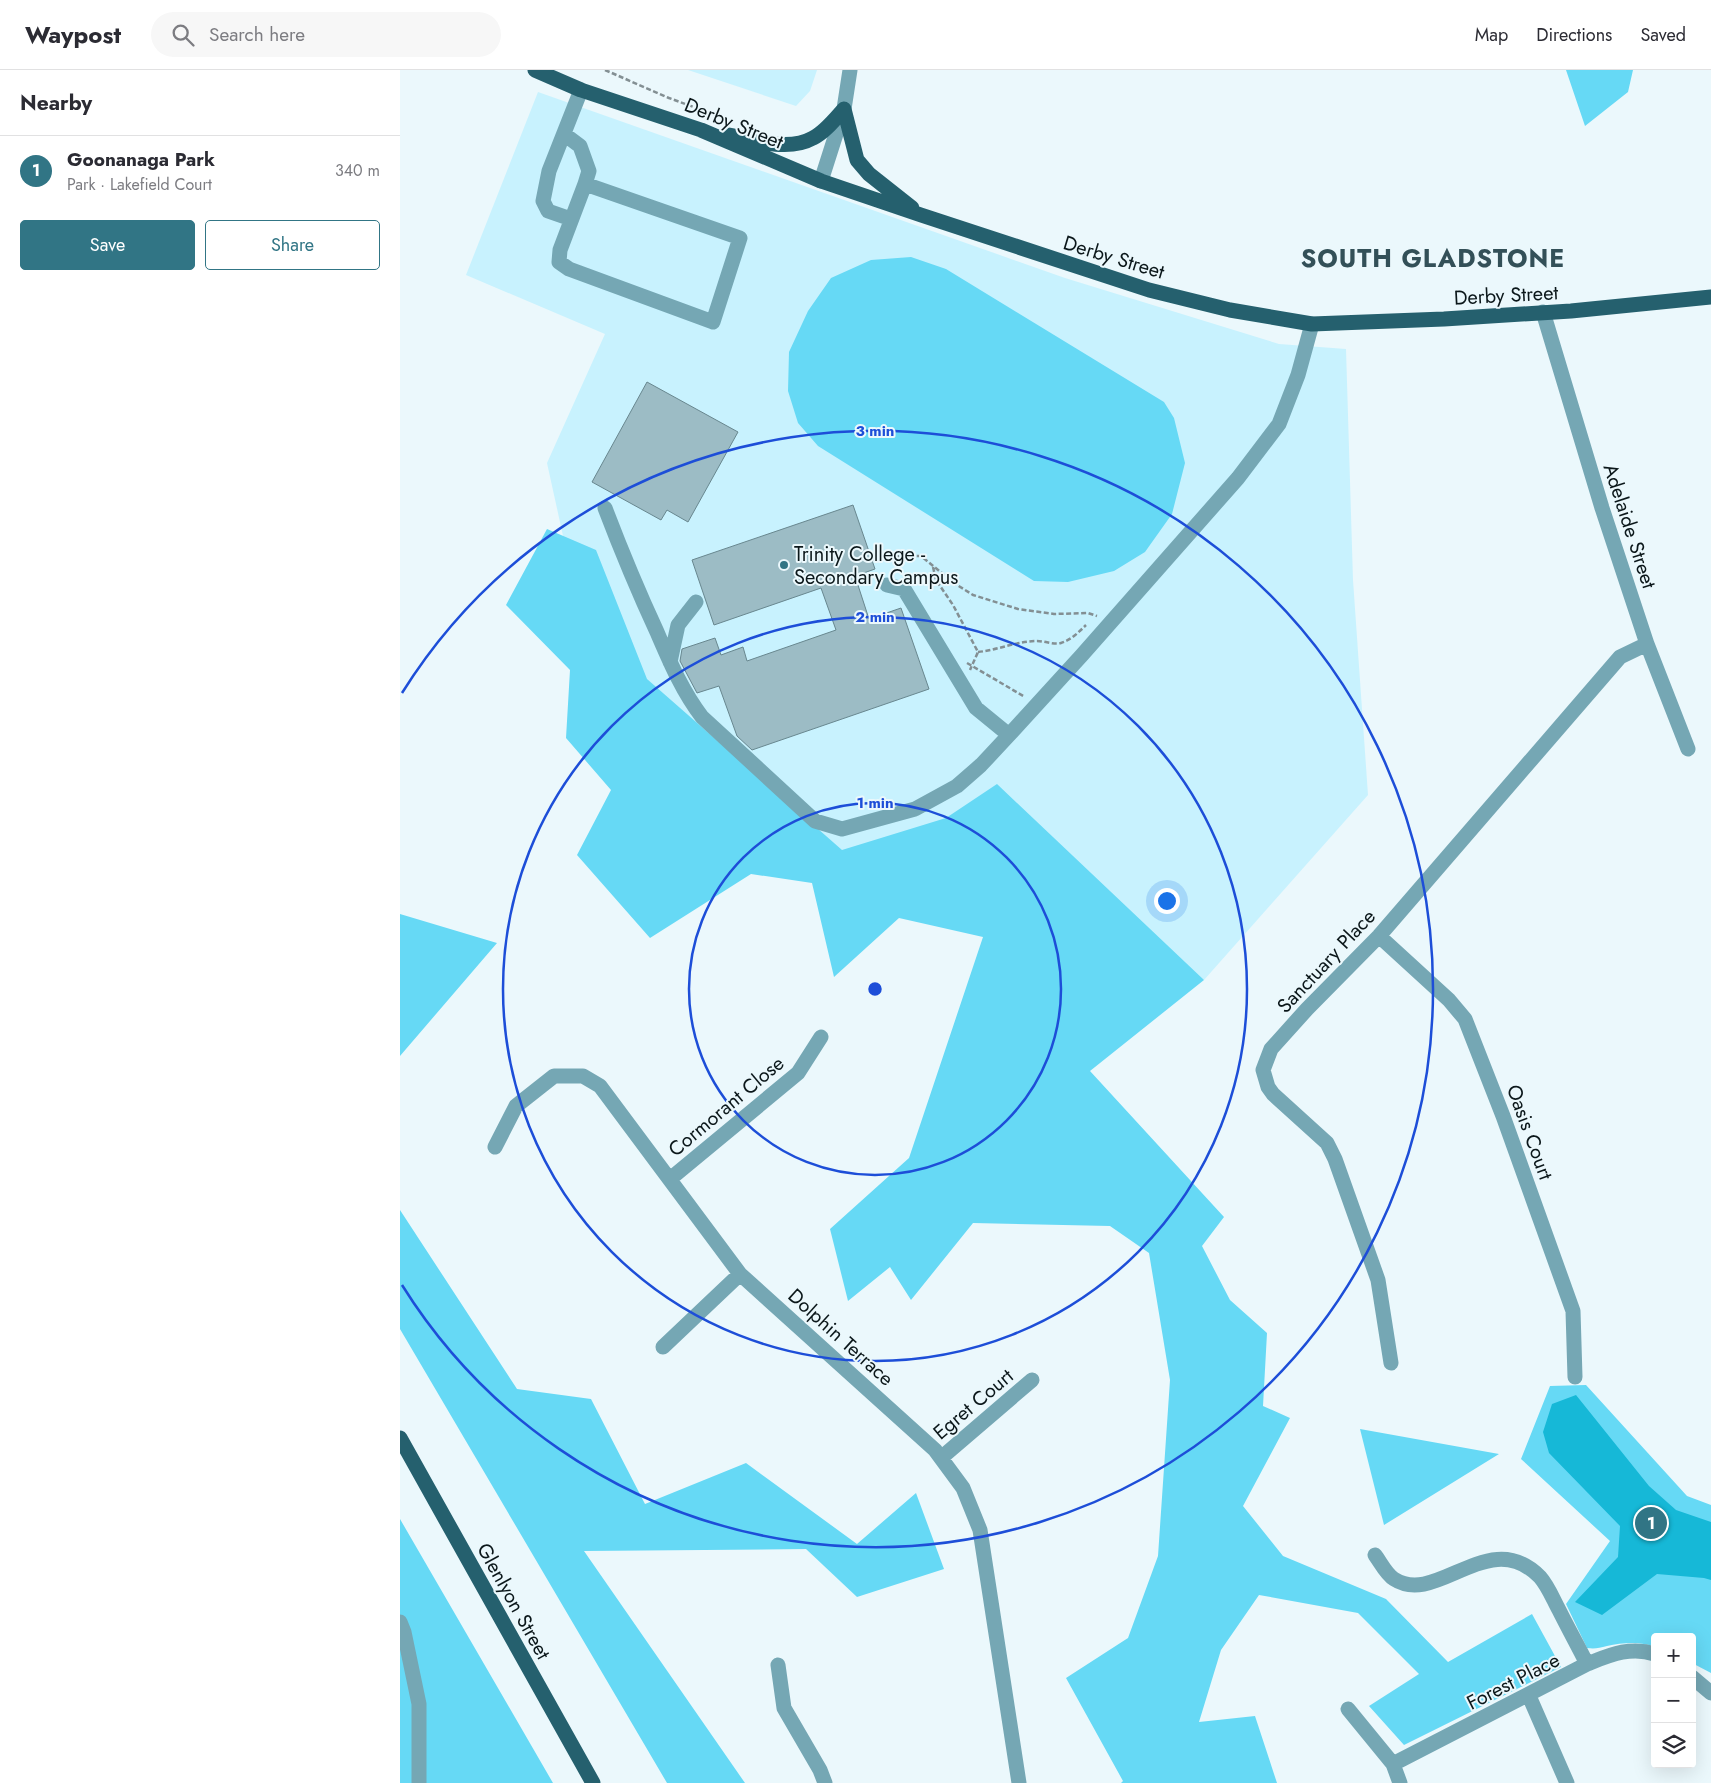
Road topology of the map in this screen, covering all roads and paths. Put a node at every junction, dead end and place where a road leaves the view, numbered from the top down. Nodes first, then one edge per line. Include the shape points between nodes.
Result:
1 (535, 70) edge
2 (605, 70) edge
3 (850, 70) edge
4 (581, 90) junction
5 (844, 109) junction
6 (731, 121) dead end
7 (701, 130) junction
8 (564, 134) junction
9 (821, 181) junction
10 (585, 184) junction
11 (921, 215) junction
12 (570, 219) junction
13 (1711, 297) edge
14 (1543, 312) junction
15 (1312, 324) junction
16 (605, 508) dead end
17 (872, 560) dead end
18 (933, 567) junction
19 (887, 586) dead end
20 (696, 602) dead end
21 (1096, 616) junction
22 (1112, 620) junction
23 (1647, 644) junction
24 (978, 652) junction
25 (670, 662) junction
26 (966, 662) dead end
27 (969, 673) dead end
28 (1037, 705) junction
29 (1009, 735) junction
30 (1688, 749) dead end
31 (1378, 936) junction
32 (821, 1037) dead end
33 (495, 1147) dead end
34 (670, 1179) junction
35 (740, 1274) junction
36 (663, 1347) dead end
37 (1390, 1364) dead end
38 (1575, 1377) dead end
39 (1032, 1380) dead end
40 (400, 1438) edge
41 (941, 1458) junction
42 (1375, 1555) dead end
43 (400, 1622) edge
44 (1651, 1653) edge
45 (778, 1664) dead end
46 (1587, 1664) junction
47 (1693, 1678) edge
48 (1711, 1693) edge
49 (1529, 1696) junction
50 (1348, 1709) dead end
51 (1394, 1764) junction
52 (420, 1783) edge
53 (594, 1783) edge
54 (825, 1783) edge
55 (1019, 1783) edge
56 (1400, 1783) edge
57 (1567, 1783) edge

1 - 4 main road, Derby Street
2 - 6 path
3 - 5 street
4 - 7 main road, Derby Street
4 - 8 street
5 - 7 main road via 813,138 793,145
5 - 9 street
5 - 11 main road via 857,160 869,174
7 - 9 main road, Derby Street
8 - 10 street via 580,146 588,171
8 - 12 street via 549,171 543,201 548,210
9 - 11 main road, Derby Street
10 - 12 street
10 - 12 street via 740,238 713,322 569,269 559,262
11 - 15 main road, Derby Street via 1149,290 1230,310
13 - 14 main road, Derby Street
14 - 15 main road, Derby Street
14 - 23 street, Adelaide Street
15 - 22 street via 1298,375 1279,424 1238,478
16 - 25 street
17 - 18 path via 921,556
18 - 21 path via 973,595 1018,609
18 - 24 path via 936,580
19 - 29 street via 904,589 976,708
20 - 25 street via 678,625
21 - 22 path
21 - 24 path via 1070,639 1059,644 1025,642
22 - 28 street
23 - 30 street, Adelaide Street
23 - 31 street, Sanctuary Place via 1620,656
24 - 27 path
25 - 29 street via 702,717 814,821 842,829 915,809 957,786
26 - 28 path
28 - 29 street
31 - 37 street, Sanctuary Place via 1271,1049 1263,1070 1273,1094 1327,1143 1335,1159 1378,1280
31 - 38 street, Oasis Court via 1449,1000 1465,1019 1570,1302
32 - 34 street, Cormorant Close via 798,1073
33 - 34 street, Dolphin Terrace via 516,1106 554,1076 583,1076 600,1086
34 - 35 street, Dolphin Terrace
35 - 36 street
35 - 41 street, Dolphin Terrace
39 - 41 street, Egret Court
40 - 53 main road, Glenlyon Street
41 - 55 street, Dolphin Terrace via 963,1488 980,1530
42 - 46 street via 1392,1578 1406,1585 1418,1586 1499,1559 1530,1570 1548,1590
43 - 52 street via 419,1704
44 - 46 street, Forest Place via 1629,1650
45 - 54 street via 784,1708
46 - 49 street, Forest Place
47 - 48 street
49 - 51 street, Forest Place
49 - 57 street
50 - 51 street
51 - 56 street

